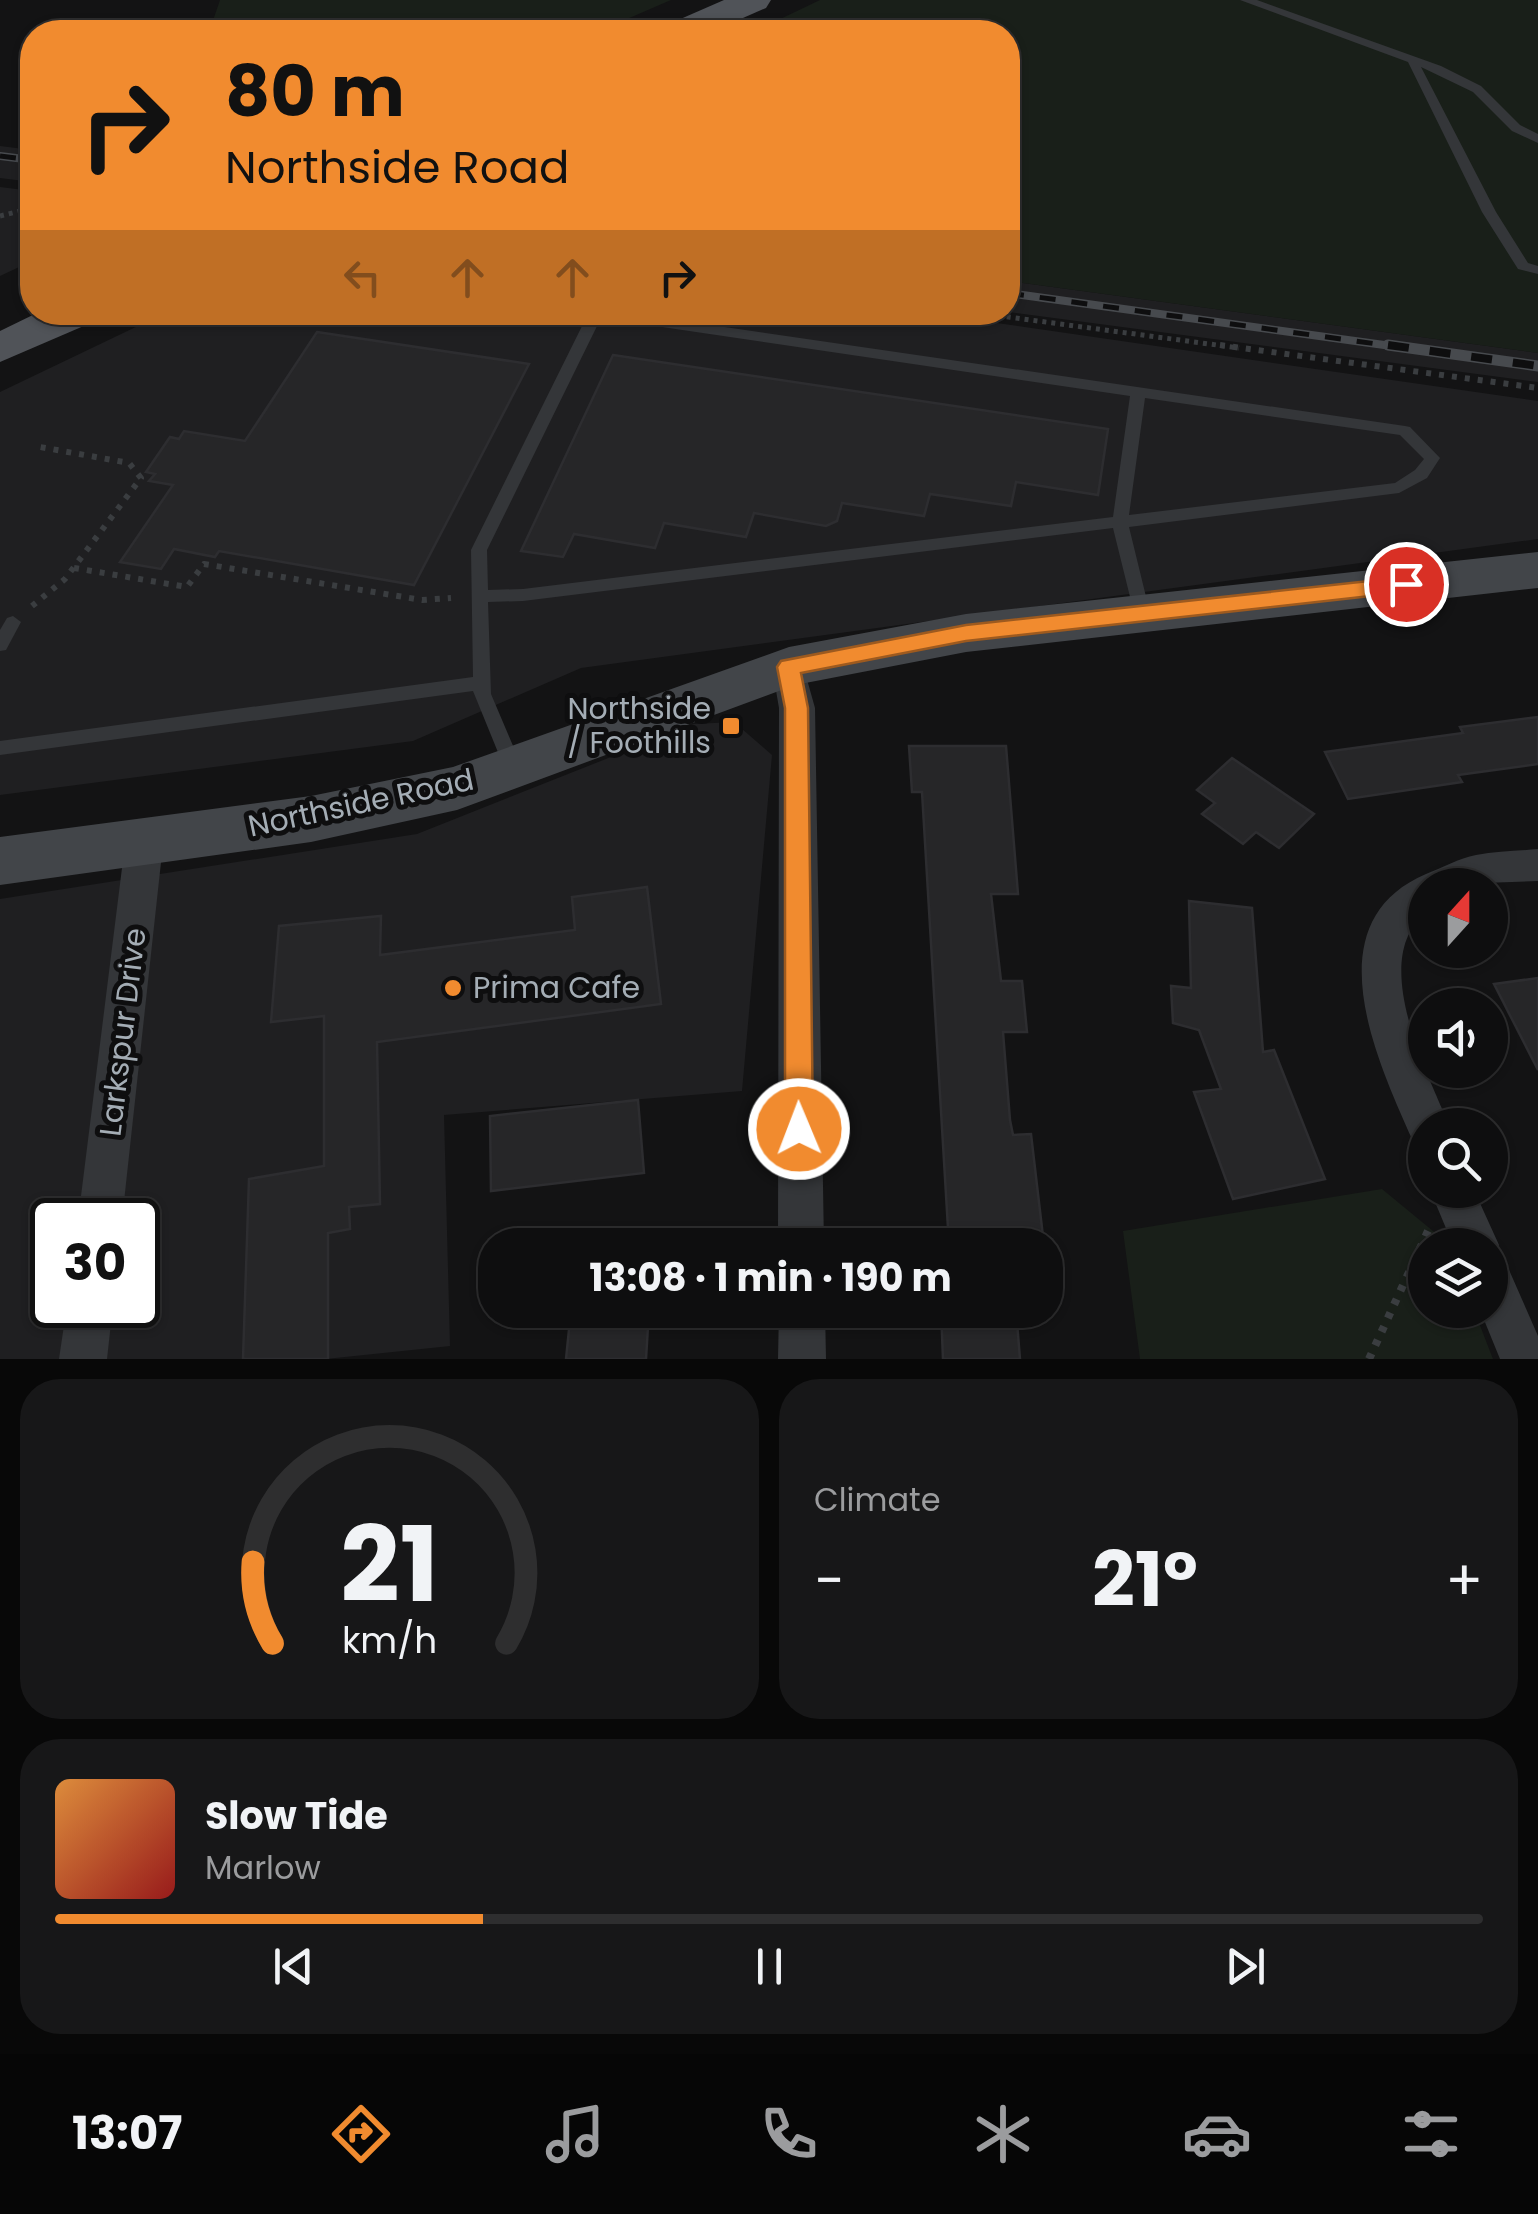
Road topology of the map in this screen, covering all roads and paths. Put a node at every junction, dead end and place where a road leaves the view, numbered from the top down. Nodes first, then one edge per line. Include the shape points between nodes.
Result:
1 (753, 0) edge
2 (1246, 0) edge
3 (709, 20) edge
4 (1413, 63) junction
5 (1538, 139) edge
6 (1538, 270) edge
7 (1020, 319) edge
8 (49, 325) edge
9 (590, 325) edge
10 (678, 325) edge
11 (0, 348) edge
12 (1538, 388) edge
13 (1138, 392) junction
14 (40, 447) dead end
15 (1120, 522) junction
16 (74, 568) junction
17 (1538, 570) edge
18 (478, 596) junction
19 (1142, 614) junction
20 (13, 622) joint
21 (0, 645) edge
22 (788, 667) junction
23 (482, 684) junction
24 (0, 748) edge
25 (513, 767) junction
26 (144, 844) junction
27 (0, 861) edge
28 (1538, 865) edge
29 (1506, 868) edge
30 (1408, 906) edge
31 (1420, 1108) edge
32 (103, 1198) edge
33 (1442, 1208) edge
34 (801, 1228) edge
35 (1508, 1321) edge
36 (87, 1328) edge
37 (802, 1328) edge
38 (84, 1359) edge
39 (802, 1359) edge
40 (1370, 1359) edge
41 (1524, 1359) edge

1 - 3 main road
2 - 4 lane
4 - 5 lane via 1477,89 1516,128
4 - 6 lane via 1489,212 1522,266
7 - 12 path
8 - 11 main road
9 - 18 lane via 479,550
10 - 13 lane
13 - 15 lane
13 - 15 lane via 1405,432 1432,458 1399,488
14 - 16 path via 129,463 141,478
15 - 18 lane
15 - 19 lane
16 - 18 path via 187,588 204,564 422,600
16 - 20 path
17 - 19 street, Northside Road
18 - 23 lane
19 - 22 street, Northside Road via 966,633
20 - 21 lane
22 - 25 street, Northside Road
22 - 34 street via 796,708
23 - 24 lane
23 - 25 lane
25 - 26 street, Northside Road via 457,788 311,819
26 - 27 street, Northside Road
26 - 32 street, Larkspur Drive
28 - 29 street
30 - 31 street via 1392,920 1378,957 1389,1029
33 - 40 path
35 - 41 street
36 - 38 street
37 - 39 street

